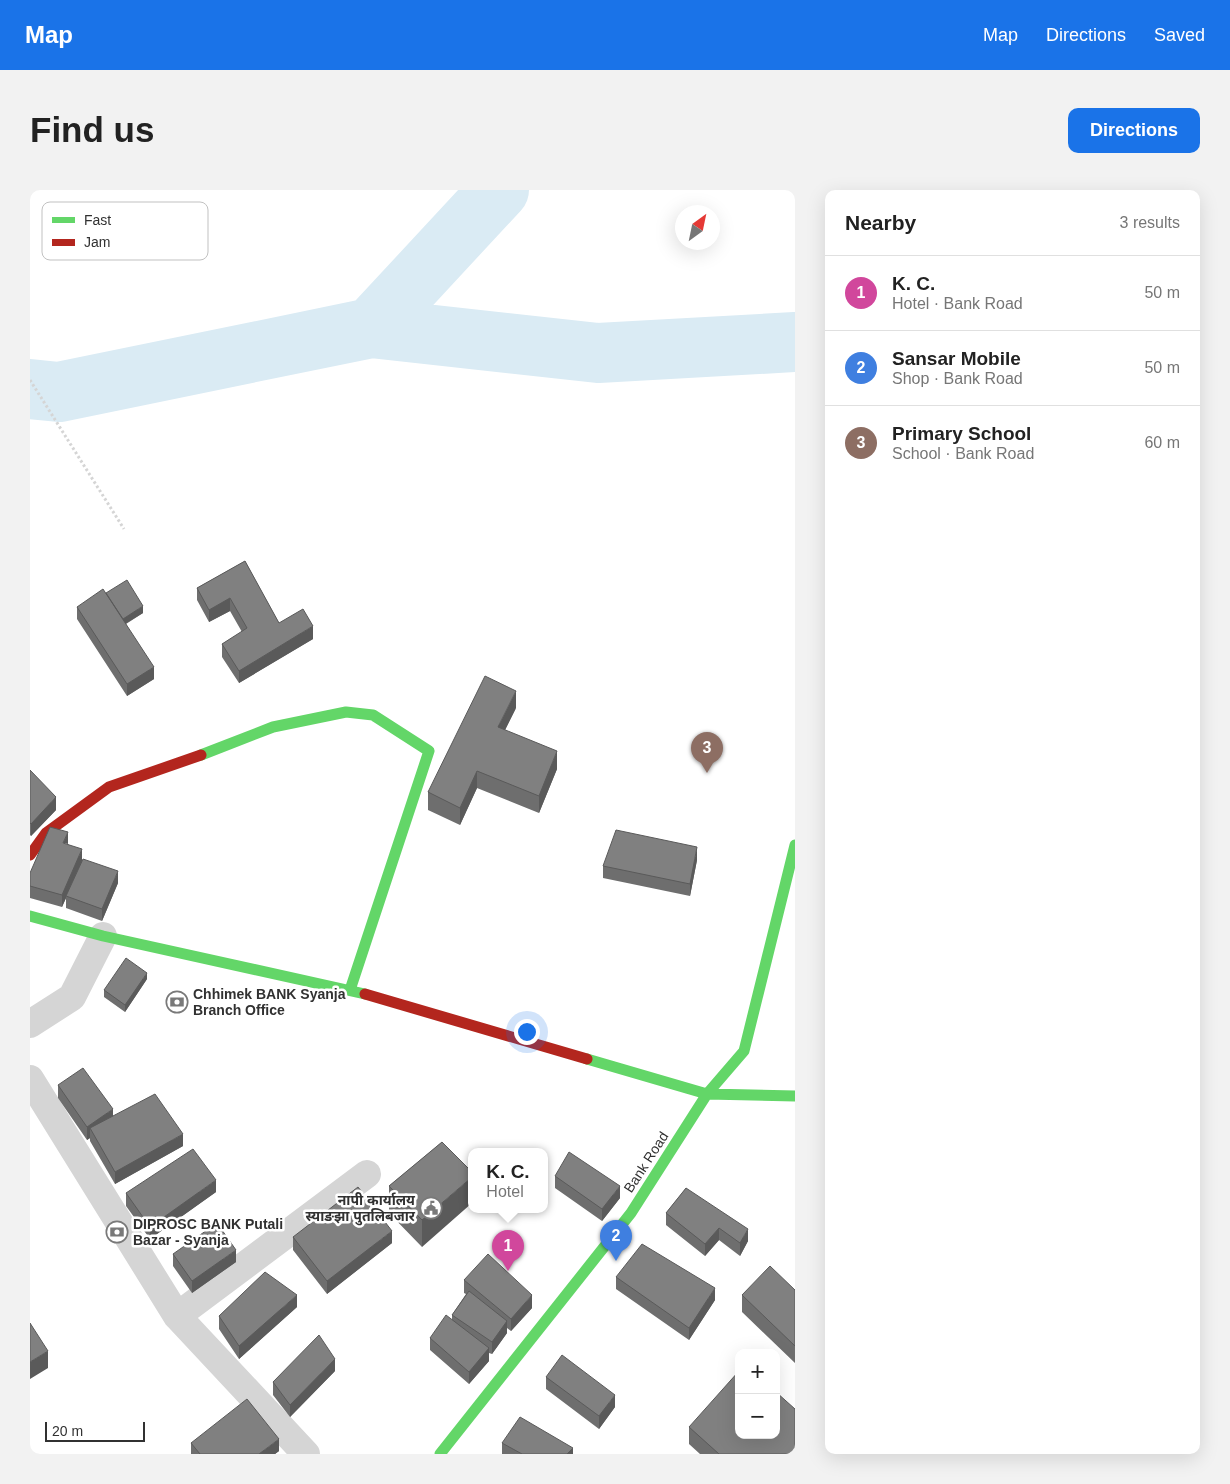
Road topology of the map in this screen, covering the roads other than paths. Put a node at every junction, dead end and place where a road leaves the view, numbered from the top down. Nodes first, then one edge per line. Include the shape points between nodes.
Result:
1 (795, 845) edge
2 (30, 855) edge
3 (30, 916) edge
4 (104, 936) junction
5 (350, 990) junction
6 (30, 1024) edge
7 (30, 1079) edge
8 (707, 1094) junction
9 (795, 1096) edge
10 (367, 1174) dead end
11 (177, 1316) junction
12 (306, 1454) edge
13 (440, 1454) edge

1 - 8 street, Bank Road via 744,1051
2 - 5 street via 46,833 109,787 273,727 346,712 373,715 430,752
3 - 4 street
4 - 5 street
4 - 6 street via 72,997
5 - 8 street
7 - 11 street
8 - 9 street
8 - 13 street, Bank Road via 631,1213
10 - 11 street
11 - 12 street

